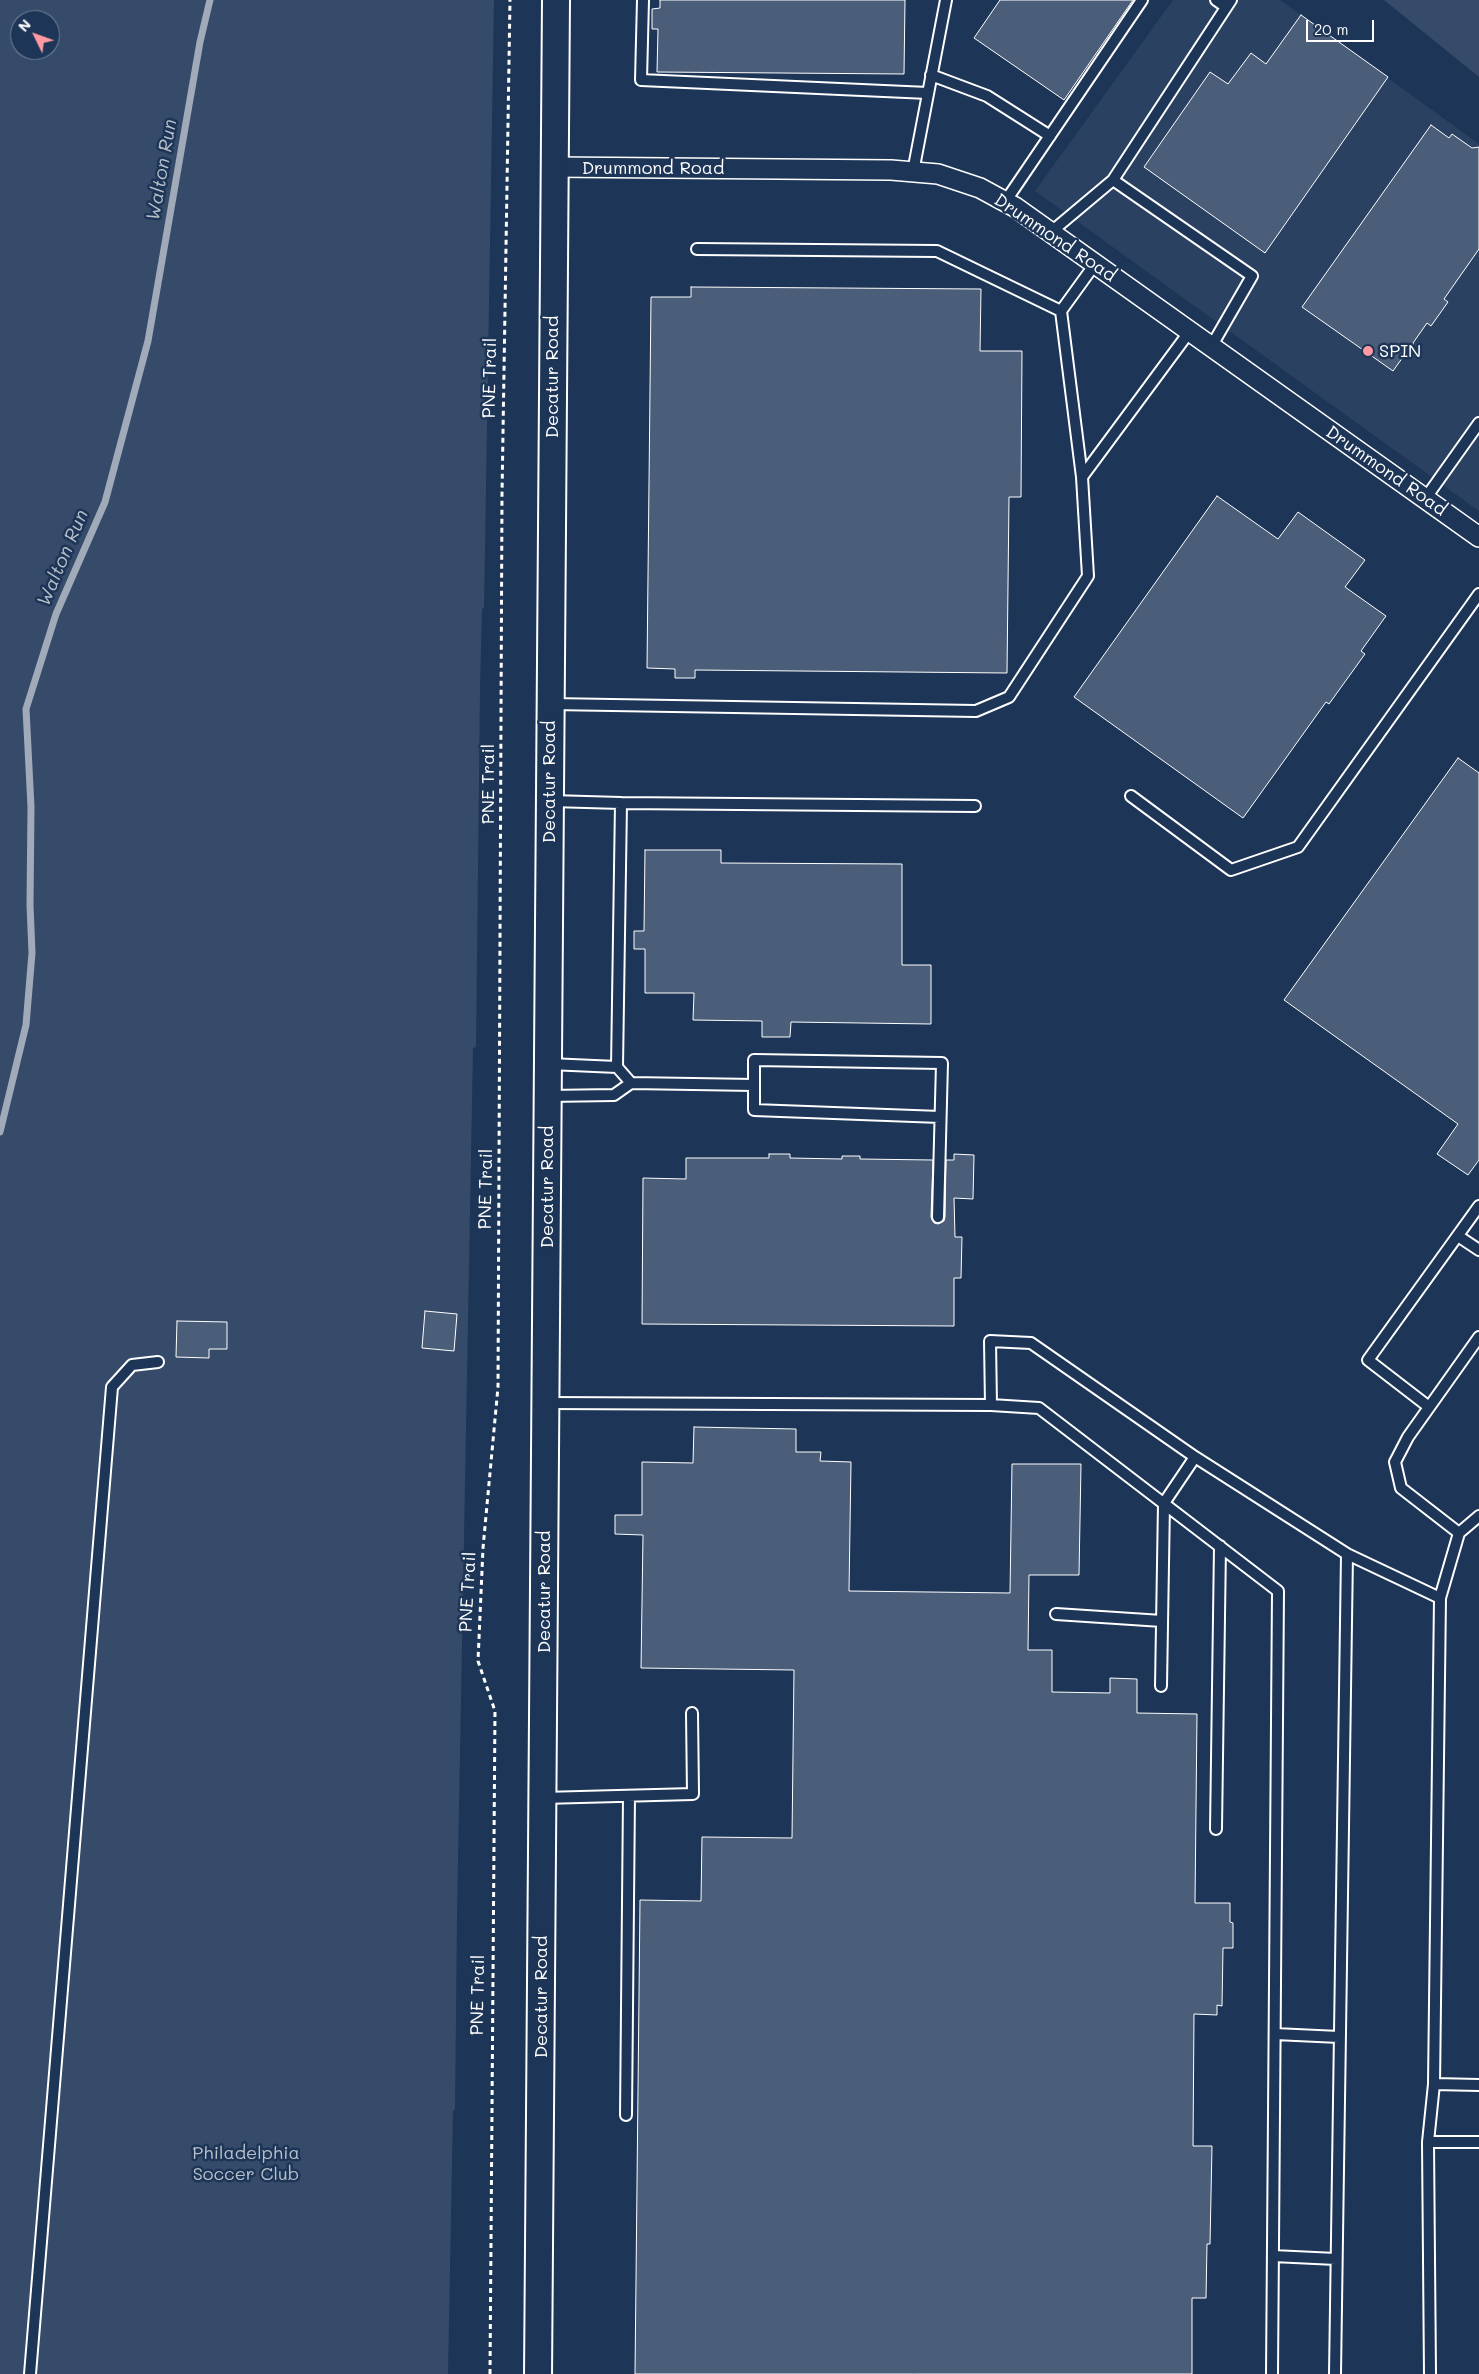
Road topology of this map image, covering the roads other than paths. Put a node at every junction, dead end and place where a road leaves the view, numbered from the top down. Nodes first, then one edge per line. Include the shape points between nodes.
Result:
1 (556, 0) edge
2 (643, 0) edge
3 (946, 0) edge
4 (1142, 0) edge
5 (1216, 0) edge
6 (1228, 3) edge
7 (932, 75) junction
8 (928, 93) junction
9 (1050, 136) junction
10 (554, 167) junction
11 (913, 172) junction
12 (1114, 180) junction
13 (1006, 202) junction
14 (1051, 232) junction
15 (697, 249) dead end
16 (1095, 264) junction
17 (1060, 311) junction
18 (1190, 331) junction
19 (1211, 347) junction
20 (1479, 423) edge
21 (1082, 477) junction
22 (1425, 499) junction
23 (1479, 537) edge
24 (1479, 594) edge
25 (550, 704) junction
26 (1131, 796) dead end
27 (549, 801) junction
28 (621, 804) junction
29 (975, 806) dead end
30 (547, 1064) junction
31 (616, 1068) junction
32 (631, 1083) junction
33 (754, 1085) junction
34 (547, 1096) junction
35 (940, 1116) junction
36 (1479, 1206) edge
37 (938, 1217) dead end
38 (1458, 1236) junction
39 (1479, 1250) edge
40 (1479, 1337) edge
41 (158, 1362) dead end
42 (545, 1404) junction
43 (991, 1405) junction
44 (1430, 1407) junction
45 (1196, 1457) junction
46 (1164, 1503) junction
47 (1479, 1516) edge
48 (1458, 1532) junction
49 (1220, 1546) junction
50 (1347, 1554) junction
51 (1440, 1598) junction
52 (1056, 1614) dead end
53 (1162, 1621) junction
54 (1161, 1686) dead end
55 (692, 1713) dead end
56 (629, 1796) junction
57 (542, 1798) junction
58 (1216, 1829) dead end
59 (1275, 2034) junction
60 (1339, 2037) junction
61 (1434, 2084) junction
62 (1479, 2085) edge
63 (626, 2115) dead end
64 (1428, 2142) junction
65 (1479, 2142) edge
66 (1273, 2256) junction
67 (1336, 2259) junction
68 (30, 2374) edge
69 (538, 2374) edge
70 (1272, 2374) edge
71 (1335, 2374) edge
72 (1430, 2374) edge

1 - 10 street, Decatur Road
2 - 8 lane via 641,80
3 - 7 lane
4 - 9 lane
5 - 6 lane
6 - 12 lane
7 - 8 lane
7 - 9 lane via 987,96
8 - 11 lane
9 - 13 lane
10 - 11 street, Drummond Road
10 - 25 street, Decatur Road
11 - 13 street, Drummond Road via 938,174 980,188
12 - 14 lane
12 - 19 lane via 1252,276
13 - 14 street, Drummond Road
14 - 16 street, Drummond Road
15 - 17 lane via 937,250
16 - 17 lane
16 - 18 street, Drummond Road
17 - 21 lane
18 - 19 street, Drummond Road
18 - 21 lane
19 - 22 street, Drummond Road
20 - 22 lane
21 - 25 lane via 1088,576 1009,697 976,711
22 - 23 street, Drummond Road
24 - 26 lane via 1298,847 1231,870
25 - 27 street, Decatur Road
27 - 28 lane
27 - 30 street, Decatur Road
28 - 29 lane
28 - 31 lane
30 - 31 lane
30 - 34 street, Decatur Road
31 - 32 lane
32 - 33 lane
32 - 34 lane via 614,1095
33 - 35 lane via 754,1110
33 - 35 lane via 754,1060 942,1063
34 - 42 street, Decatur Road
35 - 37 lane
36 - 38 lane
38 - 39 lane
38 - 44 lane via 1368,1360
40 - 44 lane
41 - 68 lane via 132,1365 112,1387
42 - 43 lane
42 - 57 street, Decatur Road
43 - 45 lane via 990,1340 1032,1343
43 - 46 lane via 1039,1408
44 - 48 lane via 1395,1462 1401,1488
45 - 46 lane
45 - 50 lane
46 - 49 lane
46 - 53 lane
47 - 48 lane
48 - 51 lane
49 - 58 lane
49 - 59 lane via 1278,1591
50 - 51 lane
50 - 60 lane
51 - 61 lane
52 - 53 lane
53 - 54 lane
55 - 56 lane via 693,1794
56 - 57 lane
56 - 63 lane
57 - 69 street, Decatur Road
59 - 60 lane
59 - 66 lane
60 - 67 lane
61 - 62 lane
61 - 64 lane
64 - 65 lane
64 - 72 lane
66 - 67 lane
66 - 70 lane
67 - 71 lane

